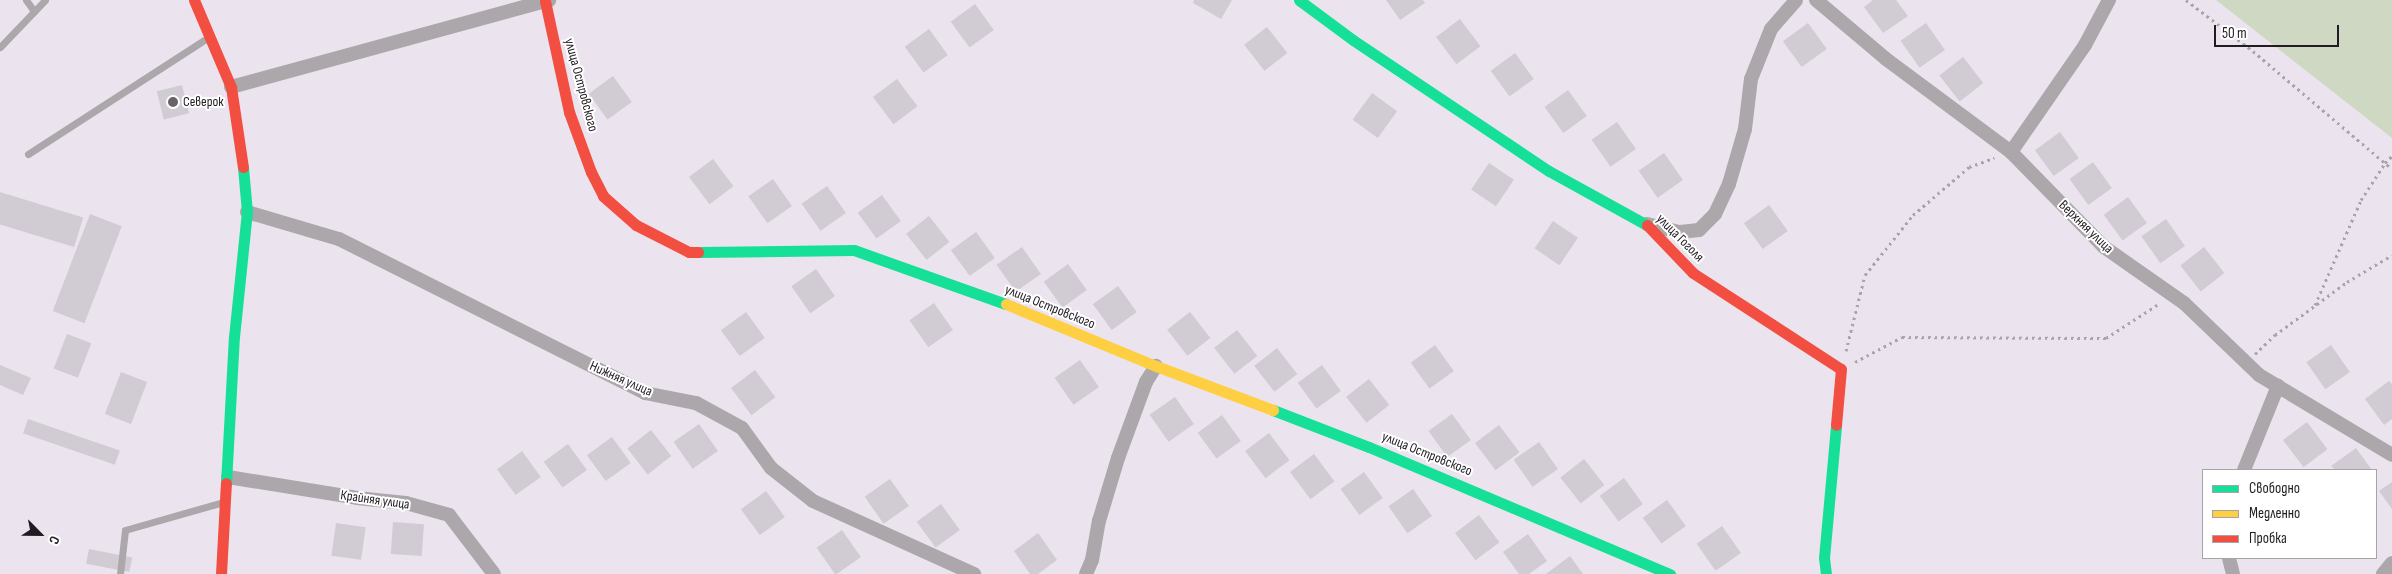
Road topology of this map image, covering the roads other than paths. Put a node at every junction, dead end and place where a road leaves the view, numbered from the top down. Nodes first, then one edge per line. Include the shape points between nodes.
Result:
1 (26, 0) edge
2 (44, 0) edge
3 (194, 0) edge
4 (1299, 0) edge
5 (1796, 0) edge
6 (1816, 0) edge
7 (2109, 0) edge
8 (547, 1) edge
9 (34, 11) junction
10 (210, 36) junction
11 (0, 47) edge
12 (231, 87) junction
13 (2011, 152) junction
14 (28, 154) dead end
15 (247, 212) junction
16 (1646, 224) junction
17 (1156, 366) junction
18 (2278, 386) junction
19 (2392, 455) edge
20 (2244, 469) edge
21 (228, 477) junction
22 (226, 502) junction
23 (2229, 559) edge
24 (2392, 563) edge
25 (120, 574) edge
26 (220, 574) edge
27 (494, 574) edge
28 (974, 574) edge
29 (1086, 574) edge
30 (1670, 574) edge
31 (1826, 574) edge
32 (2233, 574) edge
33 (2383, 574) edge

1 - 9 lane
2 - 9 lane
3 - 10 street
4 - 16 street, улица Гоголя via 1353,40 1549,171
5 - 16 street via 1771,29 1751,79 1745,129 1729,184 1716,214 1699,230 1680,232
6 - 13 street, Верхняя улица via 1886,59
7 - 13 street via 2085,45
8 - 12 street
8 - 17 street, улица Островского via 569,112 591,172 603,196 636,225 689,252 854,250 1005,304
9 - 11 lane
10 - 12 street
10 - 14 lane
12 - 15 street via 242,152
13 - 18 street, Верхняя улица via 2104,247 2184,303 2259,375
15 - 21 street via 234,337
15 - 28 street, Нижняя улица via 340,239 645,393 696,403 742,428 771,468 812,501
16 - 31 street, улица Гоголя via 1693,273 1841,369 1824,558
17 - 29 street via 1146,382 1118,458
17 - 30 street, улица Островского via 1369,447
18 - 19 street, Верхняя улица
18 - 20 street
21 - 22 street
21 - 27 street, Крайняя улица via 406,503 449,515
22 - 25 lane via 125,530
22 - 26 street
23 - 32 street
24 - 33 street

